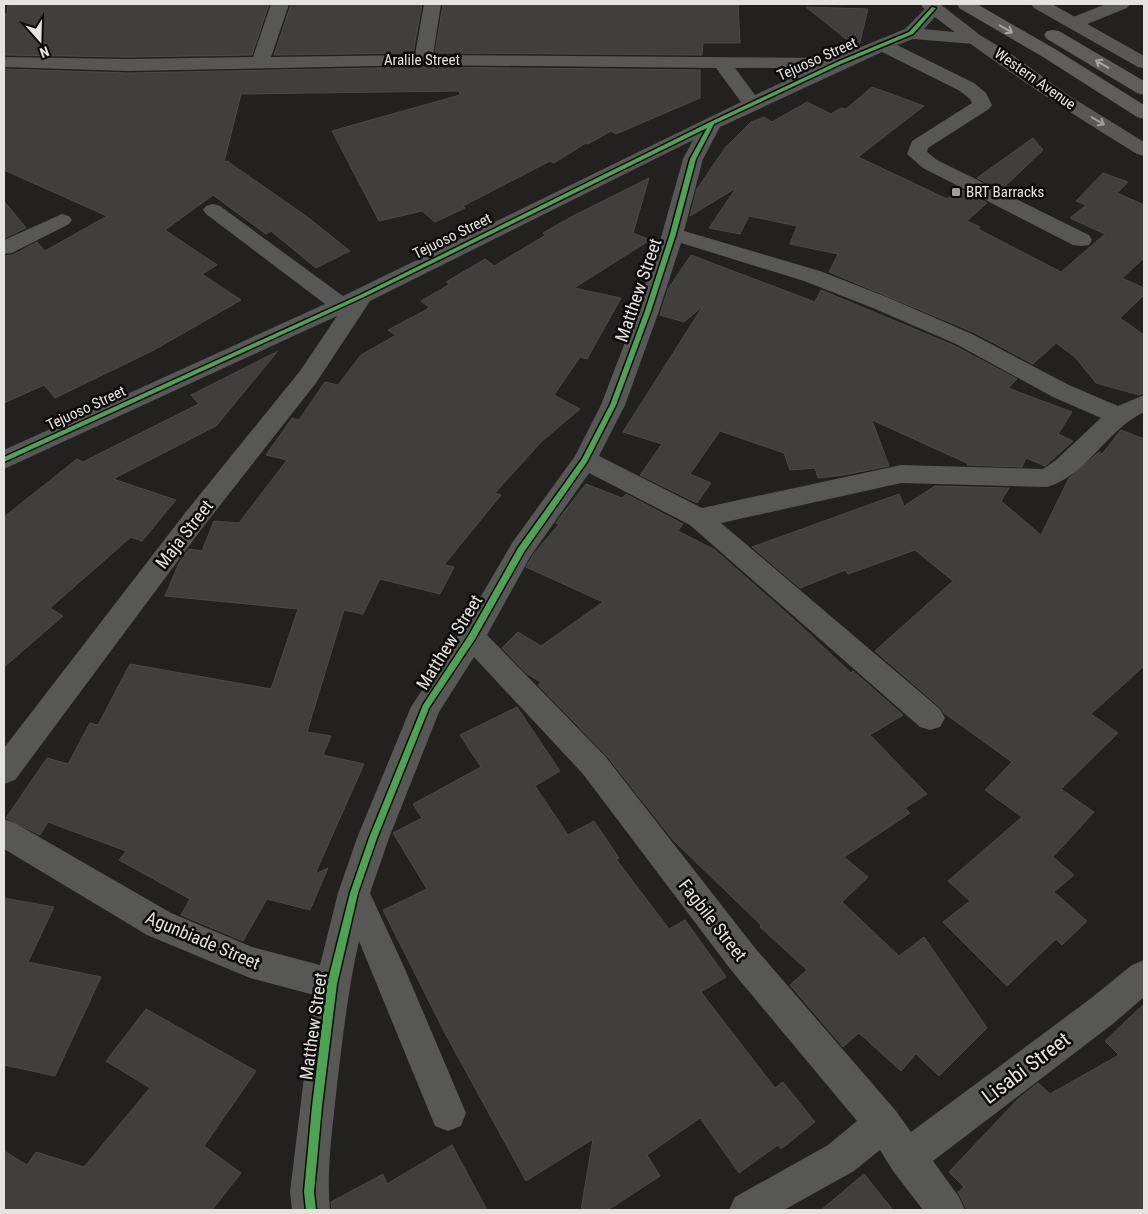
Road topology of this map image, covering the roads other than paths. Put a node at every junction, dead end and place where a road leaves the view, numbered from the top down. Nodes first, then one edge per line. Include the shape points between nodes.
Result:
1 (280, 4) edge
2 (432, 4) edge
3 (965, 4) edge
4 (1040, 4) edge
5 (1121, 4) edge
6 (931, 6) edge
7 (1074, 23) junction
8 (1042, 28) dead end
9 (911, 33) junction
10 (974, 38) junction
11 (883, 44) junction
12 (423, 60) junction
13 (261, 61) junction
14 (4, 62) edge
15 (722, 63) junction
16 (840, 63) junction
17 (1144, 63) edge
18 (1144, 89) edge
19 (752, 104) junction
20 (1144, 113) edge
21 (712, 122) junction
22 (1144, 150) edge
23 (213, 210) dead end
24 (62, 220) dead end
25 (673, 234) junction
26 (1081, 240) dead end
27 (4, 248) edge
28 (351, 301) junction
29 (1144, 403) edge
30 (1119, 416) junction
31 (4, 460) edge
32 (585, 460) junction
33 (700, 518) junction
34 (472, 637) junction
35 (930, 718) dead end
36 (4, 771) edge
37 (4, 833) edge
38 (354, 893) junction
39 (1144, 976) edge
40 (332, 984) junction
41 (448, 1114) dead end
42 (883, 1124) junction
43 (906, 1158) junction
44 (311, 1210) edge
45 (748, 1210) edge
46 (946, 1210) edge

1 - 13 street
2 - 12 street
3 -> 20 highway, Western Avenue
4 - 7 main road
5 - 7 street
6 - 9 street
6 - 10 main road, Western Avenue
7 - 17 main road
18 -> 8 highway
9 - 10 street
9 - 11 street, Tejuoso Street
10 -> 22 main road, Western Avenue via 1061,99
11 - 16 street, Tejuoso Street
11 - 26 street via 967,87 979,97 982,105 919,145 917,154 930,164
12 - 13 street, Aralile Street
12 - 15 street, Aralile Street
13 - 14 street, Aralile Street
15 - 16 street, Aralile Street
15 - 19 street
16 - 19 street, Tejuoso Street
19 - 21 street, Tejuoso Street
21 - 25 street, Matthew Street via 693,159
21 - 28 street, Tejuoso Street
23 - 28 street
24 - 27 street
25 - 30 street via 812,276 881,303 964,339 1061,391
25 - 32 street, Matthew Street via 616,395
28 - 31 street, Tejuoso Street
28 - 36 street, Maja Street via 308,377 194,520
29 - 30 street
30 - 33 street via 1065,467 1046,478 901,474
32 - 33 street
32 - 34 street, Matthew Street via 521,550
33 - 35 street
34 - 38 street, Matthew Street via 426,707
34 - 42 street, Fagbile Street via 594,765 743,959
37 - 40 street, Agunbiade Street via 159,924 250,962
38 - 40 street, Matthew Street
38 - 41 street
39 - 43 street, Lisabi Street
40 - 44 street, Matthew Street via 309,1192
42 - 43 street, Fagbile Street
42 - 45 street via 840,1158
43 - 46 street, Fagbile Street

